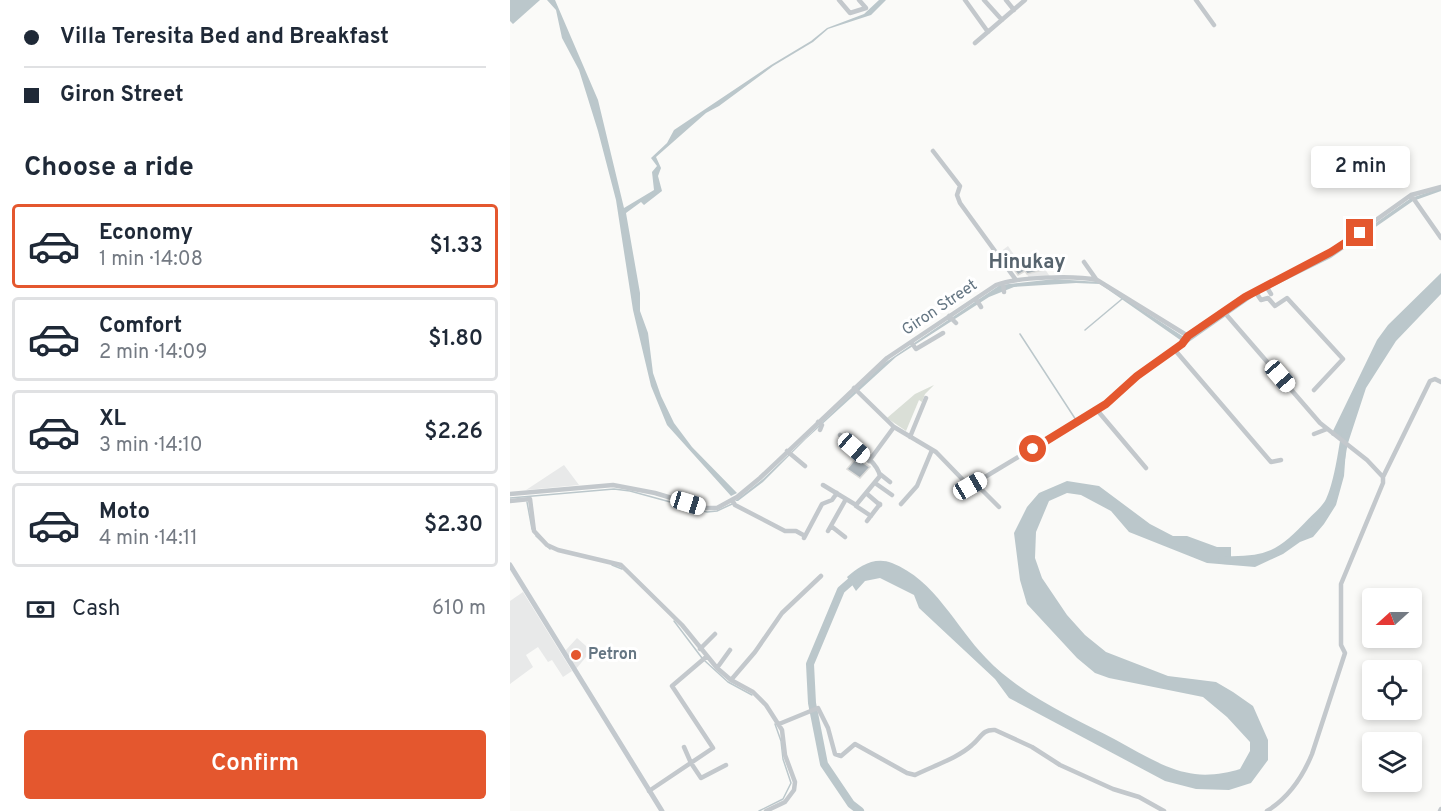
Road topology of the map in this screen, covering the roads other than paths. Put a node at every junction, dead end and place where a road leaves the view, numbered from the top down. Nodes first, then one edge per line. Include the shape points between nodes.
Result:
1 (839, 0) edge
2 (859, 0) edge
3 (965, 0) edge
4 (976, 0) edge
5 (984, 0) edge
6 (1006, 0) edge
7 (1023, 1) edge
8 (1199, 1) edge
9 (969, 5) junction
10 (1014, 10) junction
11 (1002, 20) junction
12 (1214, 25) dead end
13 (988, 32) junction
14 (975, 43) dead end
15 (933, 151) dead end
16 (1441, 187) edge
17 (1413, 197) junction
18 (1441, 238) edge
19 (1331, 253) junction
20 (1335, 259) dead end
21 (1084, 262) dead end
22 (1096, 279) junction
23 (1016, 280) junction
24 (1003, 284) junction
25 (1267, 286) junction
26 (1004, 292) dead end
27 (1256, 293) junction
28 (1271, 294) dead end
29 (1225, 314) junction
30 (943, 333) dead end
31 (1185, 340) junction
32 (912, 344) junction
33 (1174, 349) junction
34 (1441, 382) edge
35 (856, 390) junction
36 (1314, 390) dead end
37 (926, 398) dead end
38 (1097, 410) junction
39 (894, 427) junction
40 (1329, 431) junction
41 (1314, 434) dead end
42 (840, 435) dead end
43 (910, 437) junction
44 (932, 450) junction
45 (789, 453) junction
46 (1281, 460) dead end
47 (869, 461) junction
48 (805, 466) dead end
49 (1146, 468) dead end
50 (880, 474) junction
51 (1383, 477) junction
52 (890, 482) dead end
53 (875, 483) junction
54 (823, 485) dead end
55 (970, 486) junction
56 (837, 493) junction
57 (866, 493) junction
58 (510, 494) edge
59 (892, 495) dead end
60 (846, 499) junction
61 (510, 501) edge
62 (734, 501) junction
63 (901, 504) dead end
64 (856, 506) dead end
65 (719, 507) junction
66 (999, 507) dead end
67 (722, 513) dead end
68 (871, 516) junction
69 (867, 521) dead end
70 (845, 537) dead end
71 (510, 565) edge
72 (821, 576) dead end
73 (715, 634) dead end
74 (700, 649) junction
75 (730, 650) dead end
76 (703, 660) junction
77 (717, 668) junction
78 (731, 680) junction
79 (779, 724) junction
80 (684, 747) dead end
81 (691, 763) junction
82 (726, 765) dead end
83 (649, 790) junction
84 (662, 811) edge
85 (766, 811) edge
86 (1164, 811) edge
87 (1267, 811) edge

1 - 2 street via 850,13 866,8
3 - 9 street
4 - 9 street
5 - 11 street
6 - 10 street
7 - 10 street
8 - 12 street
9 - 13 street
10 - 11 street
11 - 13 street
13 - 14 street
15 - 23 street via 960,186 959,201
16 - 17 street
17 - 18 street
17 - 19 street via 1351,243
19 - 20 street
19 - 25 street
21 - 22 street
22 - 23 street, Giron Street via 1027,283
22 - 31 street, Giron Street
23 - 24 street, Giron Street
24 - 26 street
24 - 32 street, Giron Street
25 - 27 street
25 - 28 street
27 - 29 street
27 - 36 street via 1275,306 1287,298 1342,359
29 - 31 street
29 - 40 street
30 - 32 street via 916,349
31 - 33 street
32 - 35 street, Giron Street via 887,358
33 - 38 street
33 - 46 street via 1271,462
34 - 51 street via 1430,381
35 - 39 street
35 - 45 street, Giron Street
37 - 43 street
38 - 49 street
38 - 55 street
39 - 43 street
39 - 47 street
40 - 41 street
40 - 51 street
42 - 47 street
43 - 44 street
44 - 55 street
44 - 63 street via 917,486
45 - 48 street
45 - 62 street, Giron Street
47 - 50 street
50 - 52 street
50 - 53 street
51 - 87 street via 1341,584 1341,645 1345,653 1312,754 1306,769 1280,803
53 - 57 street
53 - 59 street
54 - 56 street
55 - 66 street via 982,490
56 - 60 street
56 - 62 street via 822,504 805,537 796,531 785,531
57 - 60 street via 856,505
57 - 68 street via 881,505
58 - 65 street via 613,485 705,508
60 - 70 street via 830,529
61 - 74 street via 531,499 534,531 547,545 621,565 657,598
62 - 65 street, Giron Street
64 - 68 street
65 - 67 street
68 - 69 street
71 - 83 main road
72 - 78 street via 782,613
73 - 74 street
74 - 76 street
75 - 77 street
76 - 77 street
76 - 81 street via 672,686 713,748
77 - 78 street
78 - 79 street via 753,692
79 - 85 street via 785,755 793,771 794,790 785,802
79 - 86 street via 818,708 836,754 841,756 855,744 915,775 973,745 980,734 995,730 1059,765
80 - 81 street
81 - 82 street via 701,778
81 - 83 street
83 - 84 main road

